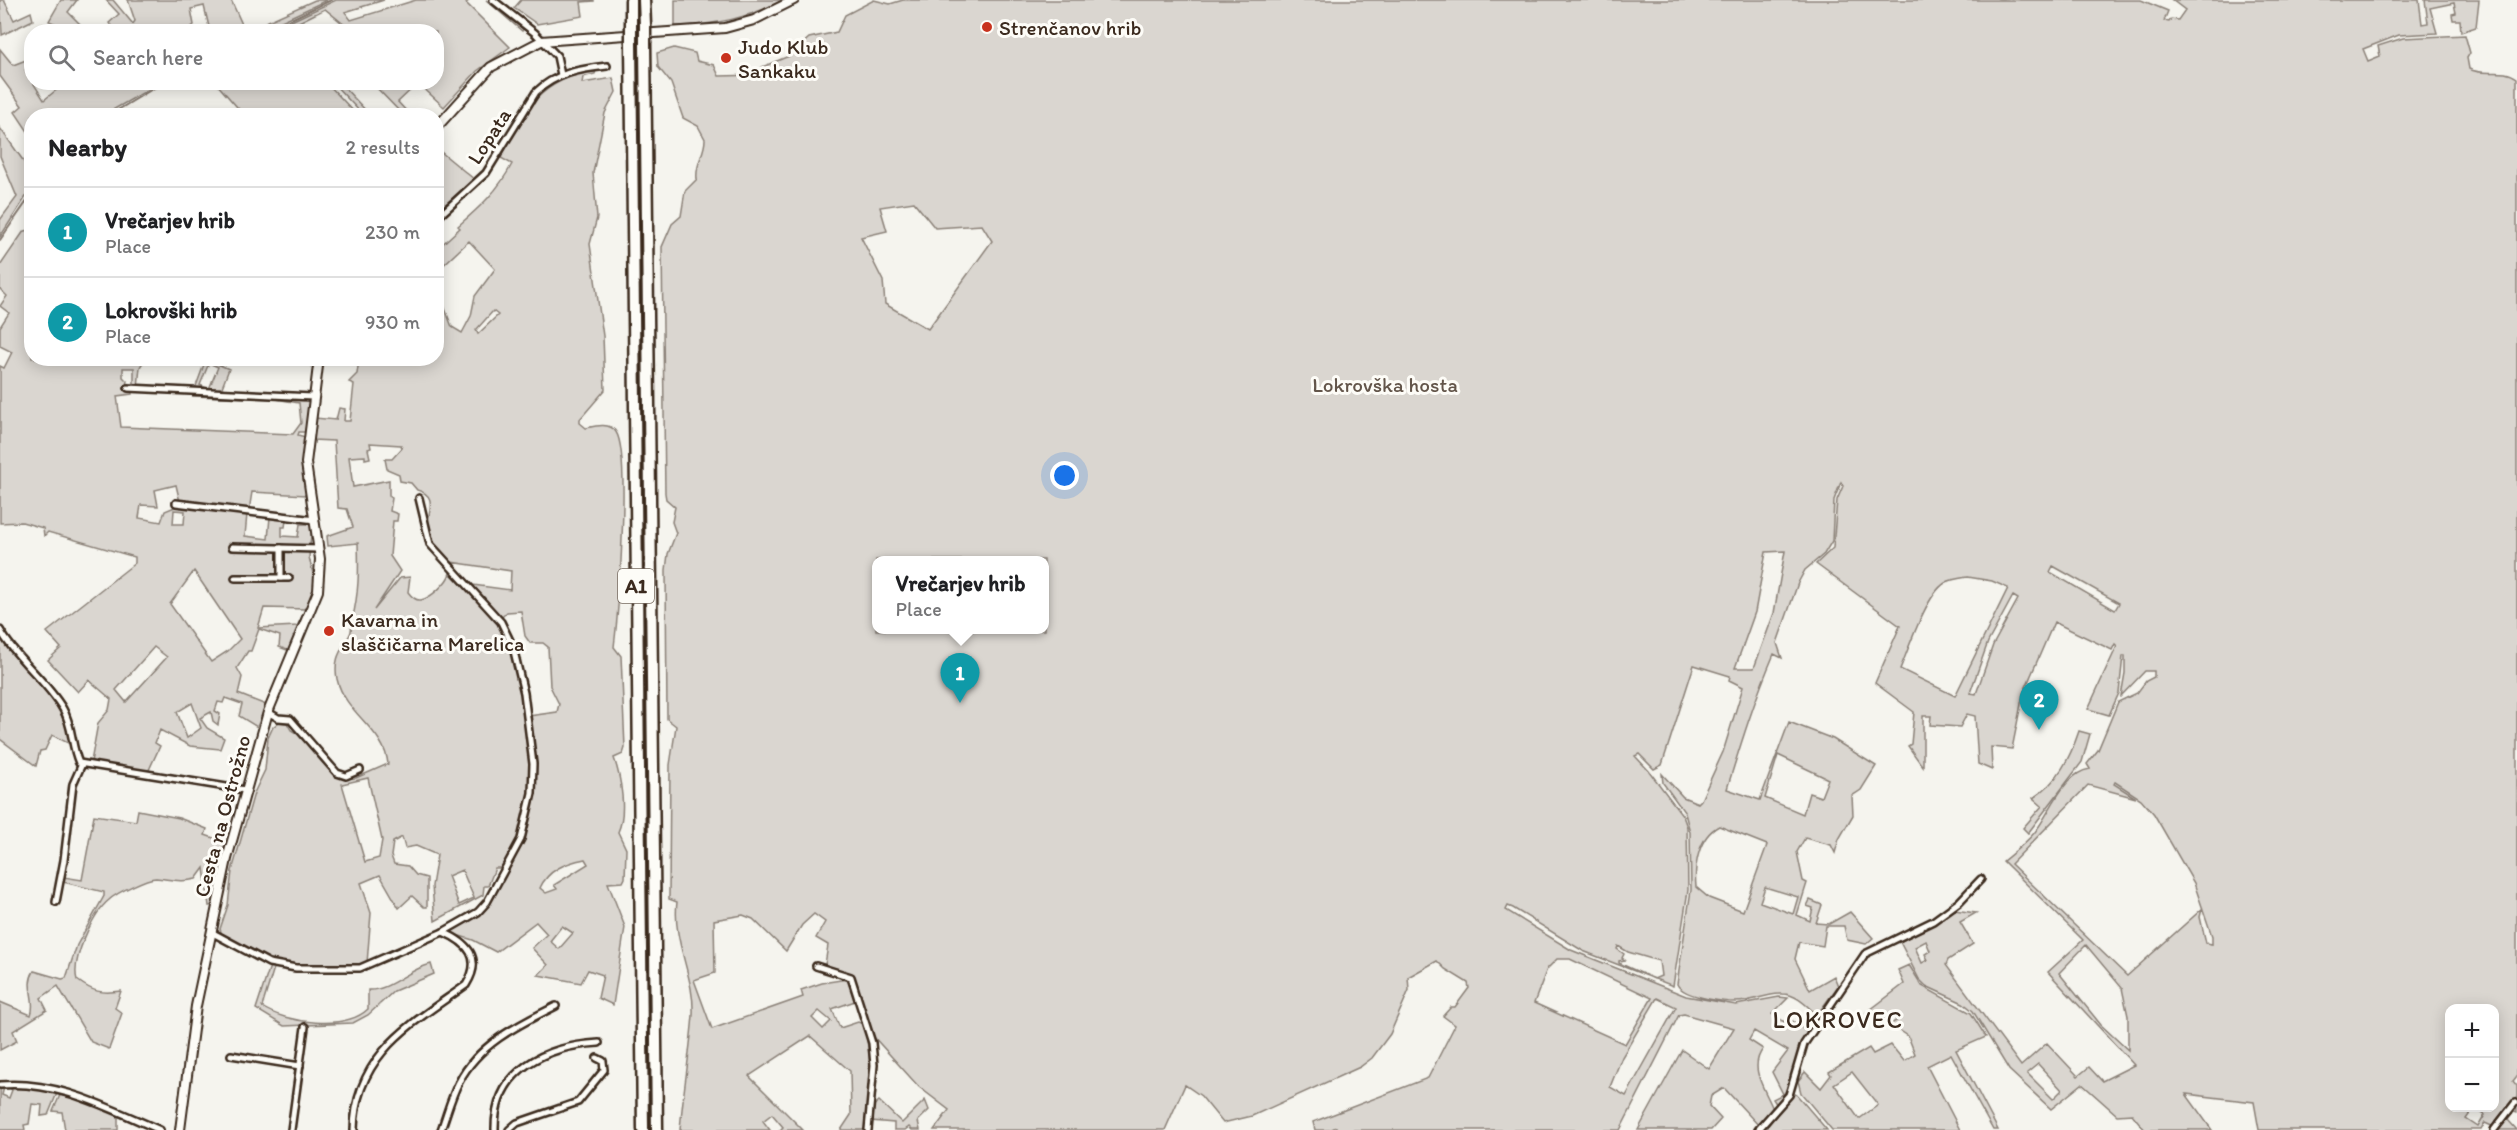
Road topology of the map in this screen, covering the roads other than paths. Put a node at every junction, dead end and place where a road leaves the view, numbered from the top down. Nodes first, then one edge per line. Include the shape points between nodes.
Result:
1 (493, 0) edge
2 (631, 0) edge
3 (644, 0) edge
4 (794, 0) edge
5 (541, 40) junction
6 (607, 66) dead end
7 (561, 75) junction
8 (444, 119) edge
9 (444, 211) edge
10 (318, 366) edge
11 (128, 388) dead end
12 (312, 397) junction
13 (419, 498) dead end
14 (176, 503) dead end
15 (315, 520) junction
16 (232, 547) dead end
17 (281, 548) junction
18 (319, 549) junction
19 (235, 578) dead end
20 (281, 578) junction
21 (289, 578) dead end
22 (0, 630) edge
23 (268, 712) junction
24 (82, 764) junction
25 (360, 770) dead end
26 (245, 790) junction
27 (1981, 879) dead end
28 (56, 902) dead end
29 (211, 932) junction
30 (443, 932) junction
31 (816, 966) dead end
32 (556, 1006) dead end
33 (305, 1027) dead end
34 (599, 1043) dead end
35 (231, 1055) dead end
36 (597, 1058) dead end
37 (300, 1065) junction
38 (0, 1086) edge
39 (2515, 1103) dead end
40 (160, 1130) edge
41 (180, 1130) edge
42 (291, 1130) edge
43 (354, 1130) edge
44 (441, 1130) edge
45 (495, 1130) edge
46 (509, 1130) edge
47 (643, 1130) edge
48 (657, 1130) edge
49 (868, 1130) edge
50 (1758, 1130) edge
51 (2494, 1130) edge

1 - 5 street
2 - 47 highway, A1, bridge
3 - 48 highway, A1, bridge
4 - 5 street via 762,17 725,28
5 - 7 street via 557,56
5 - 8 street via 491,67
6 - 7 street, Lopata
7 - 9 street, Lopata via 536,92 486,173
10 - 12 street, Cesta na Ostrožno
11 - 12 street
12 - 15 street, Cesta na Ostrožno via 306,463
13 - 30 street via 430,544 501,622 509,636 532,745 532,793 521,839 487,902 478,912
14 - 15 street
15 - 18 street, Cesta na Ostrožno
16 - 17 street
17 - 18 street
17 - 20 street
18 - 23 street, Cesta na Ostrožno via 318,591
19 - 20 street
20 - 21 street
22 - 24 street via 63,708 76,757
23 - 25 street via 290,720 337,773 346,776
23 - 26 street, Cesta na Ostrožno
24 - 26 street
24 - 28 street via 73,784
26 - 29 street, Cesta na Ostrožno
27 - 50 street via 1933,921 1865,954 1804,1044 1789,1095
29 - 30 street via 269,963 296,968 351,969 368,966
29 - 41 street, Cesta na Ostrožno via 196,1006
30 - 43 street via 461,940 471,953 474,961 470,980 399,1034 376,1059 361,1088
31 - 49 street via 851,977 873,1054
32 - 44 street via 506,1031 467,1069
33 - 37 street
34 - 45 street via 559,1048 529,1064 500,1094
35 - 37 street
36 - 46 street via 603,1061 604,1070 578,1102 517,1123
37 - 42 street
38 - 40 street via 32,1084 57,1088
39 - 51 street

